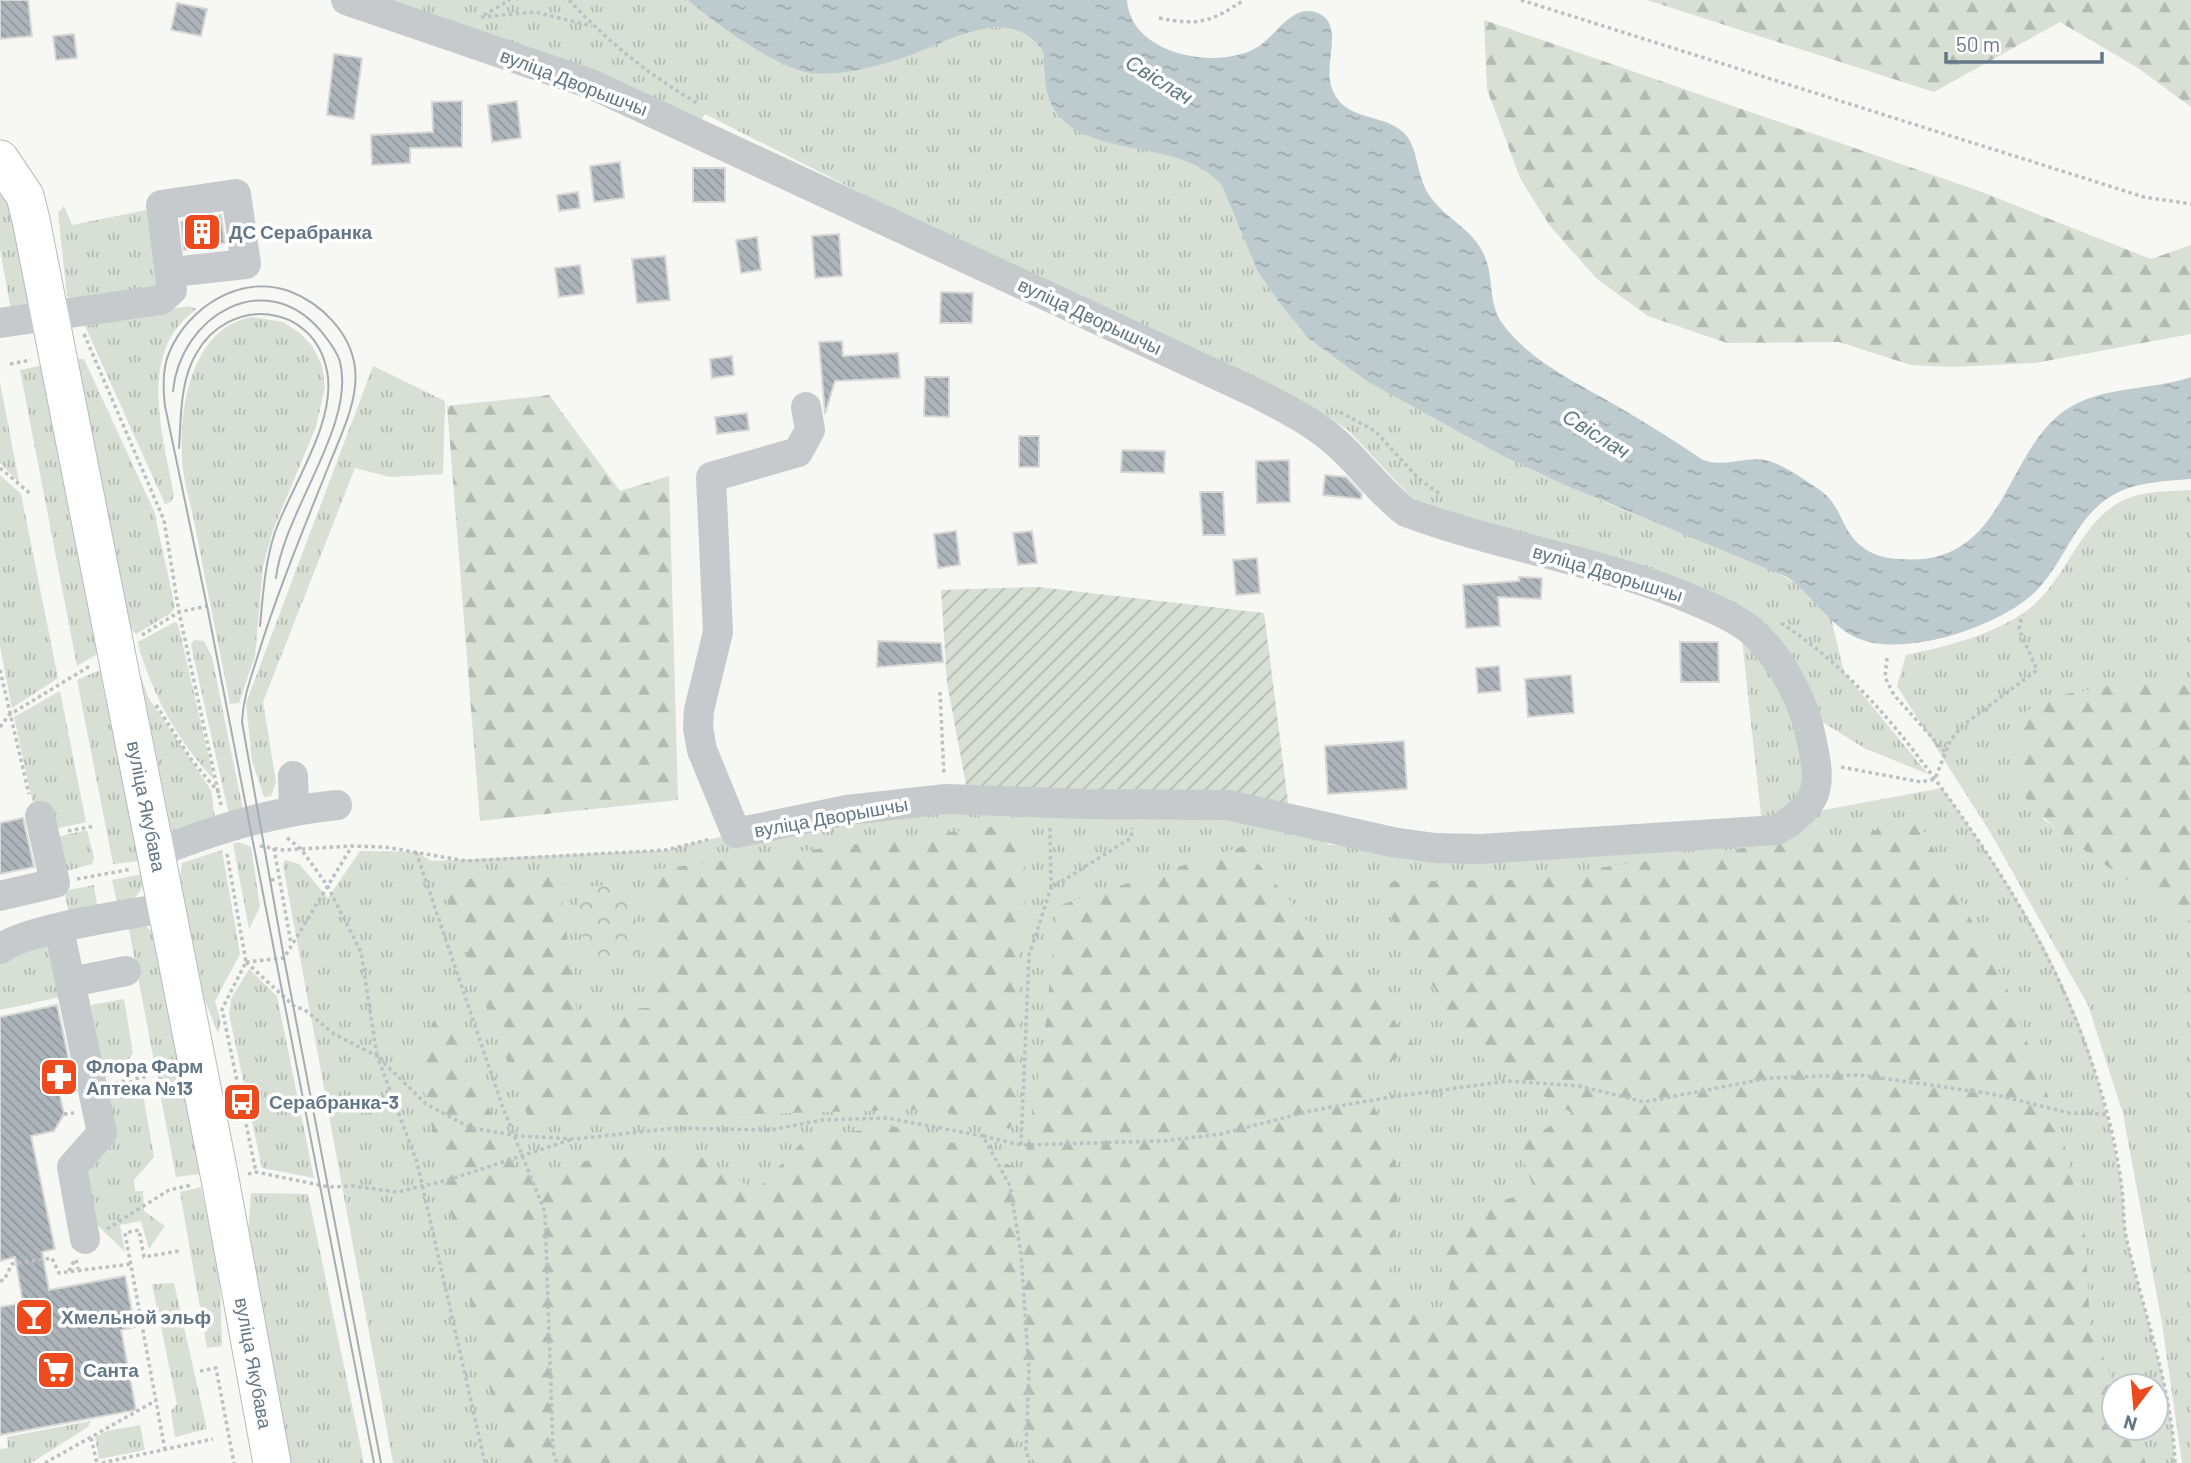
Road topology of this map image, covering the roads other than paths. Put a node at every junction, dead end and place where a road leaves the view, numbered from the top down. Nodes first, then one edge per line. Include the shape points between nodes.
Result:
1 (346, 0) edge
2 (0, 159) edge
3 (172, 272) dead end
4 (62, 314) junction
5 (0, 323) edge
6 (806, 407) dead end
7 (293, 776) dead end
8 (337, 805) dead end
9 (35, 807) road end
10 (287, 822) junction
11 (155, 853) junction
12 (0, 896) edge
13 (0, 906) edge
14 (166, 908) junction
15 (60, 929) junction
16 (4, 946) edge
17 (126, 971) dead end
18 (71, 982) junction
19 (85, 1240) road end
20 (272, 1463) edge

1 - 6 street, вуліца Дворышчы via 591,84 1260,395 1315,424 1406,512 1657,584 1711,608 1754,633 1777,659 1812,738 1818,776 1815,796 1802,814 1777,830 1481,849 1392,842 1228,805 946,799 847,810 736,832 702,750 698,728 718,632 711,477 798,452 810,430
2 - 4 main road, вуліца Якубава via 25,196
3 - 4 street via 172,290 161,300
4 - 5 street
4 - 11 main road, вуліца Якубава
7 - 10 street
8 - 10 street
9 - 12 street via 55,883
10 - 11 street via 223,826
11 - 14 main road, вуліца Якубава
13 - 16 street
14 - 15 street
14 - 20 main road, вуліца Якубава
15 - 16 street
15 - 18 street
17 - 18 street
18 - 19 street via 102,1133 72,1167

